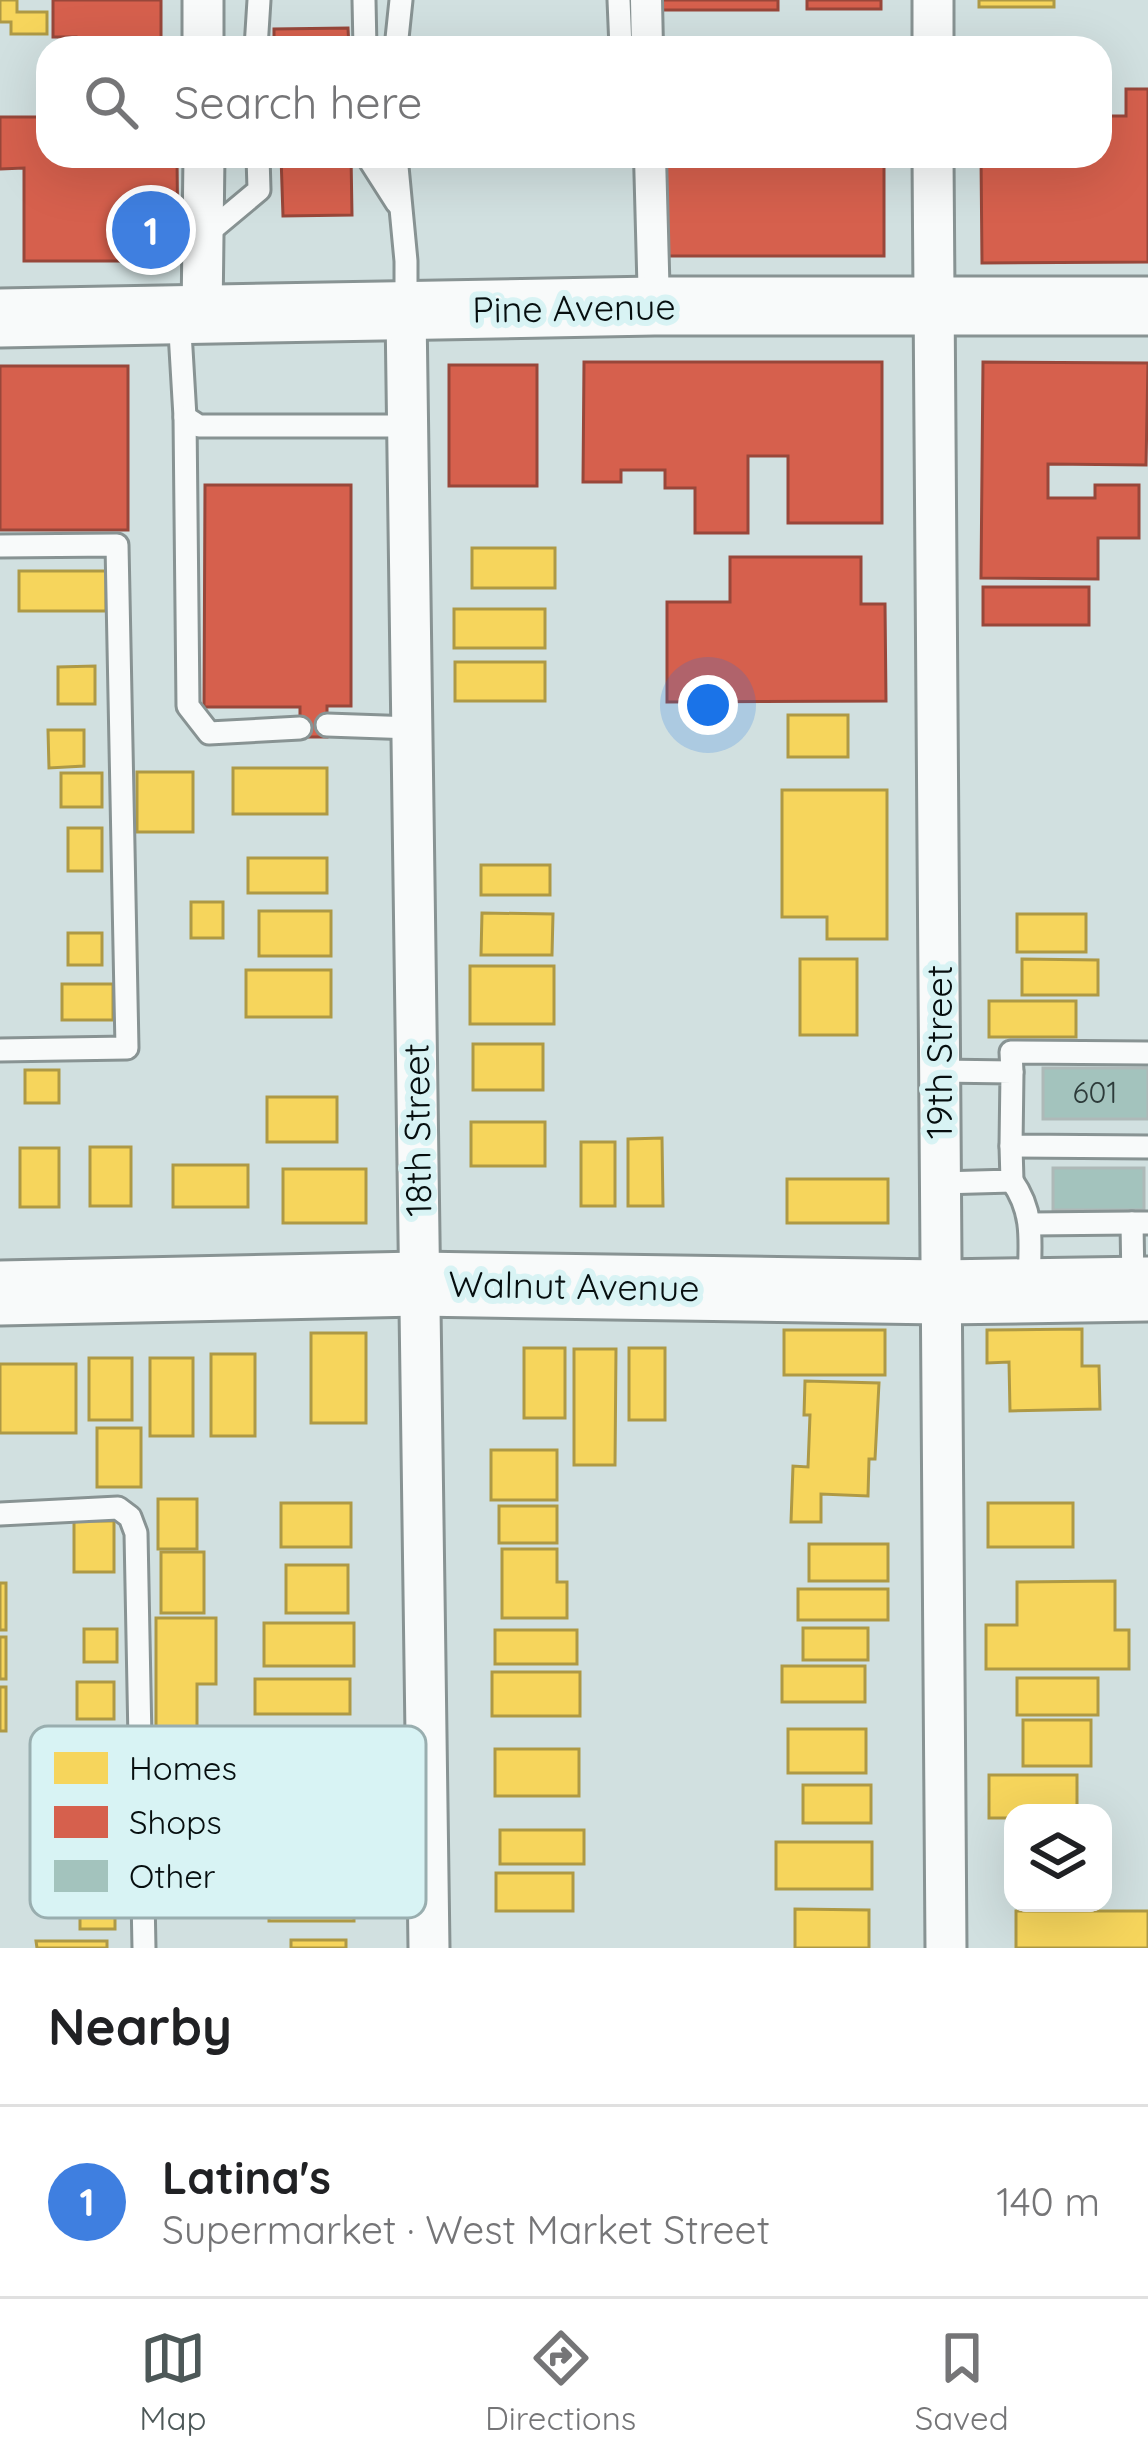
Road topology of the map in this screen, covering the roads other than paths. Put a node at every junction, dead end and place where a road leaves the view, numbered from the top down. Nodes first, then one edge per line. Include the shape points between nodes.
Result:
1 (203, 0) edge
2 (259, 0) edge
3 (364, 0) edge
4 (400, 0) edge
5 (620, 0) edge
6 (646, 0) edge
7 (933, 0) edge
8 (203, 36) edge
9 (257, 36) edge
10 (365, 36) edge
11 (397, 36) edge
12 (621, 36) edge
13 (647, 36) edge
14 (933, 36) edge
15 (204, 168) edge
16 (258, 168) edge
17 (375, 168) edge
18 (397, 168) edge
19 (650, 168) edge
20 (933, 168) edge
21 (400, 208) junction
22 (204, 236) junction
23 (654, 306) junction
24 (1148, 306) edge
25 (933, 307) junction
26 (406, 312) junction
27 (190, 315) junction
28 (0, 318) edge
29 (184, 417) junction
30 (409, 426) junction
31 (0, 546) edge
32 (327, 725) dead end
33 (300, 728) dead end
34 (413, 728) junction
35 (0, 1050) edge
36 (1148, 1053) edge
37 (939, 1071) junction
38 (1012, 1072) junction
39 (1011, 1146) junction
40 (1148, 1147) edge
41 (1012, 1181) junction
42 (940, 1183) junction
43 (1140, 1223) edge
44 (1031, 1224) junction
45 (418, 1284) junction
46 (1141, 1289) edge
47 (1029, 1291) junction
48 (940, 1292) junction
49 (0, 1293) edge
50 (0, 1514) edge
51 (140, 1726) edge
52 (425, 1726) edge
53 (426, 1767) edge
54 (143, 1918) edge
55 (144, 1948) edge
56 (429, 1948) edge
57 (946, 1948) edge

1 - 8 street
2 - 9 lane
3 - 10 lane
4 - 11 lane
5 - 12 lane
6 - 13 street
7 - 14 street
15 - 22 street
16 - 22 lane via 259,190
17 - 21 lane
18 - 21 lane
19 - 23 street
20 - 25 street, 19th Street
21 - 26 lane
22 - 27 street
23 - 25 main road, Pine Avenue
23 - 26 main road, Pine Avenue
24 - 25 main road, Pine Avenue
25 - 37 street, 19th Street
26 - 27 main road, Pine Avenue
26 - 30 street, 18th Street
27 - 28 main road, Pine Avenue
27 - 29 lane
29 - 30 lane via 200,426
29 - 33 lane via 188,706 208,733
30 - 34 street, 18th Street
31 - 35 lane via 117,545 127,1048
32 - 34 lane
34 - 45 street, 18th Street
36 - 38 lane via 1011,1052
37 - 38 lane
37 - 42 street, 19th Street
38 - 39 lane
39 - 40 lane via 1096,1157
39 - 41 lane
41 - 42 lane
41 - 44 lane
42 - 48 street, 19th Street
43 - 44 lane via 1096,1217
43 - 46 lane
44 - 47 lane
45 - 48 main road, Walnut Avenue
45 - 49 main road, Walnut Avenue
45 - 52 street, 18th Street
46 - 47 main road, Walnut Avenue
47 - 48 main road, Walnut Avenue
48 - 57 street, 19th Street
50 - 51 lane via 118,1508 130,1517
53 - 56 street, 18th Street
54 - 55 lane

